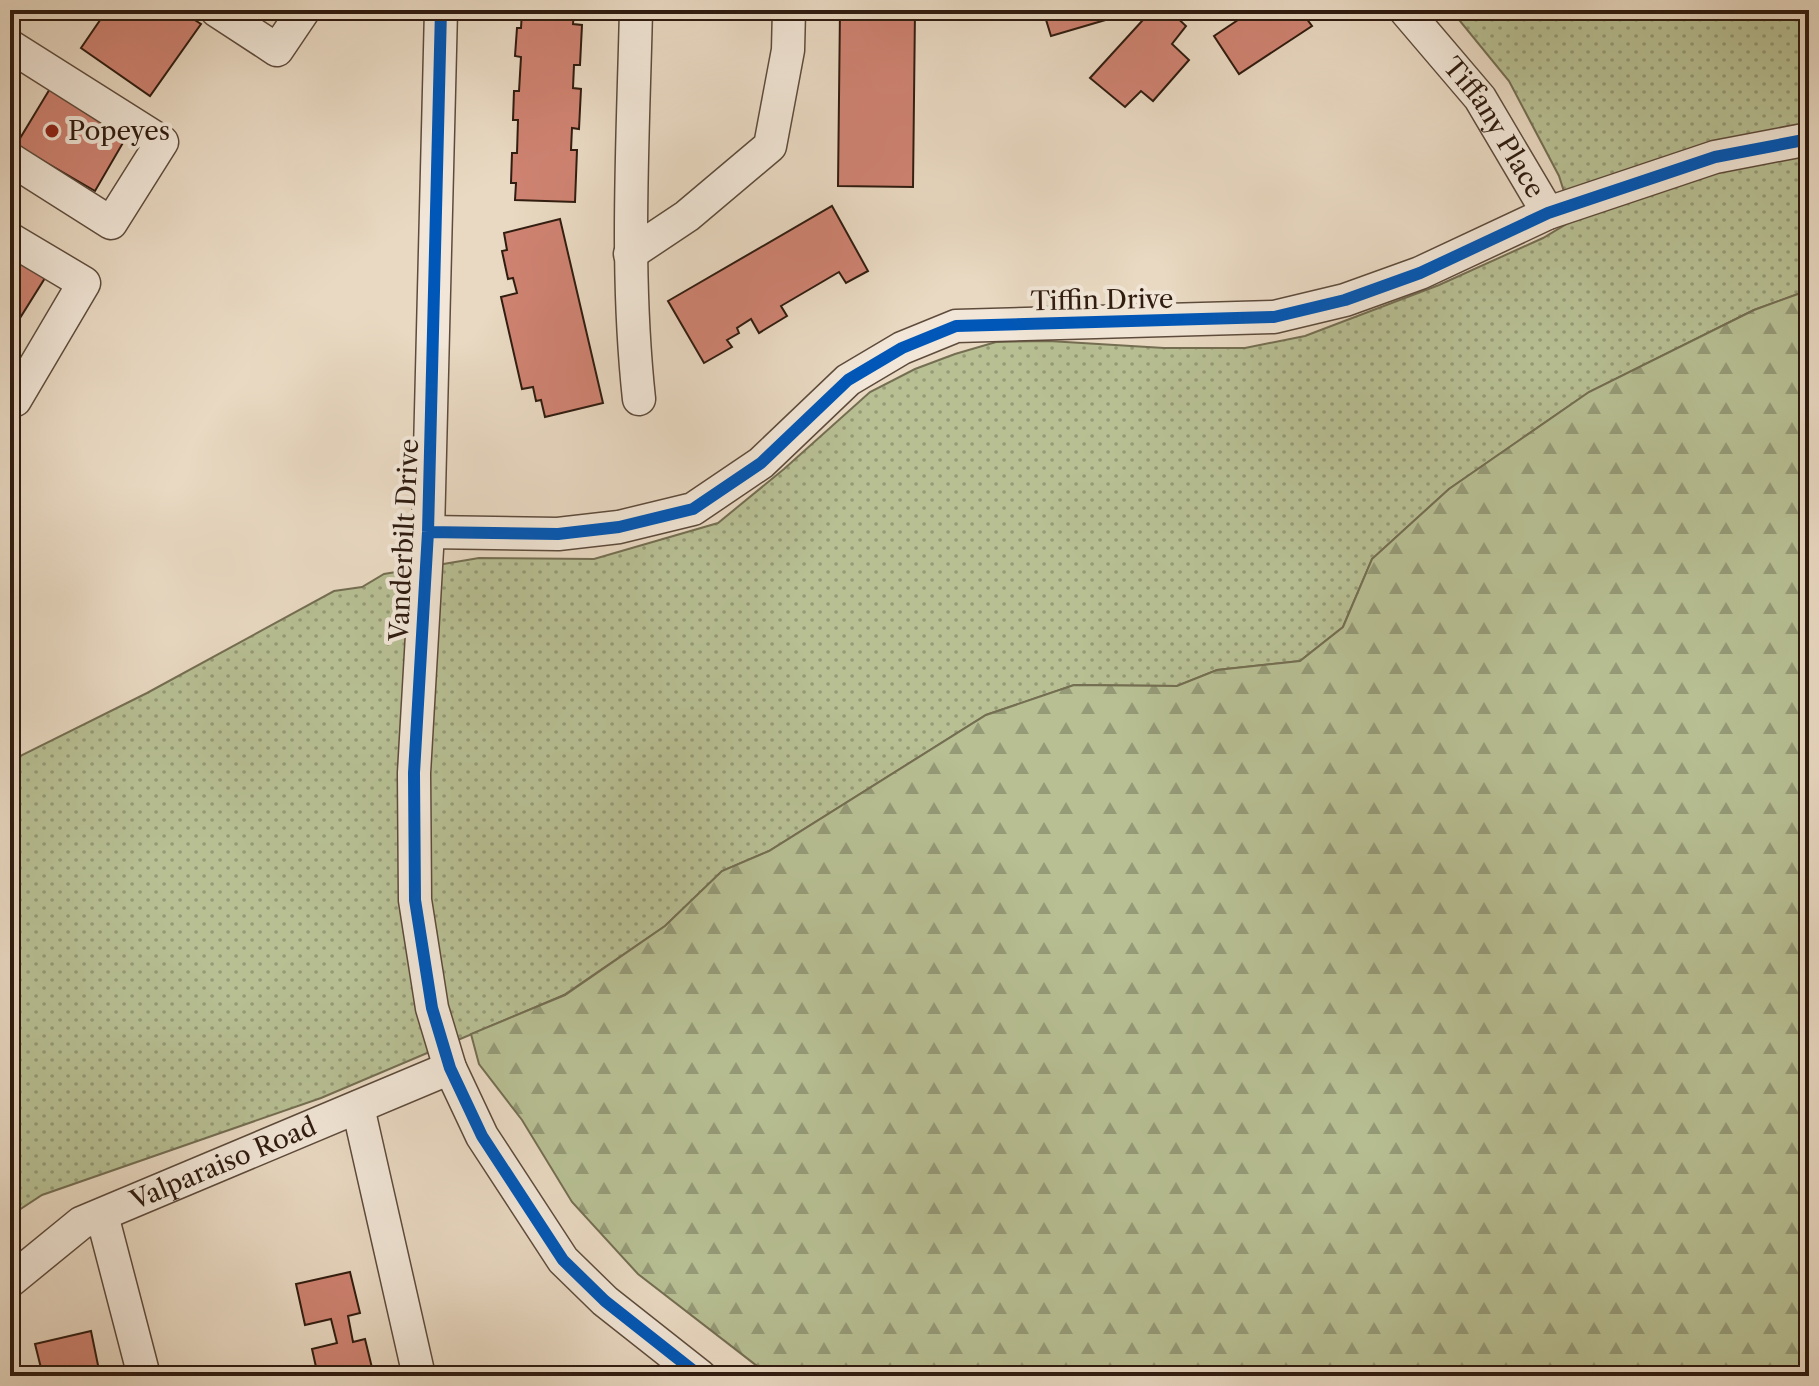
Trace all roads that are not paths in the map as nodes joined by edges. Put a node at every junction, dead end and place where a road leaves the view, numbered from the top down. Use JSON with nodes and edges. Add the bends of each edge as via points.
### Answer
{"nodes":[{"id":1,"x":216,"y":10,"type":"edge"},
{"id":2,"x":304,"y":10,"type":"edge"},
{"id":3,"x":441,"y":10,"type":"edge"},
{"id":4,"x":636,"y":10,"type":"edge"},
{"id":5,"x":789,"y":10,"type":"edge"},
{"id":6,"x":1405,"y":10,"type":"edge"},
{"id":7,"x":10,"y":46,"type":"edge"},
{"id":8,"x":1809,"y":139,"type":"edge"},
{"id":9,"x":10,"y":159,"type":"edge"},
{"id":10,"x":1548,"y":213,"type":"junction"},
{"id":11,"x":10,"y":239,"type":"edge"},
{"id":12,"x":630,"y":254,"type":"junction"},
{"id":13,"x":10,"y":397,"type":"edge"},
{"id":14,"x":639,"y":399,"type":"dead end"},
{"id":15,"x":428,"y":532,"type":"junction"},
{"id":16,"x":450,"y":1068,"type":"junction"},
{"id":17,"x":358,"y":1107,"type":"junction"},
{"id":18,"x":102,"y":1215,"type":"junction"},
{"id":19,"x":10,"y":1281,"type":"edge"},
{"id":20,"x":144,"y":1376,"type":"edge"},
{"id":21,"x":419,"y":1376,"type":"edge"},
{"id":22,"x":700,"y":1376,"type":"edge"}],
"edges":[{"from":1,"to":2,"type":"street","via":[[277,50]]},
{"from":3,"to":15,"type":"street","name":"Vanderbilt Drive"},
{"from":4,"to":12,"type":"street"},
{"from":5,"to":12,"type":"street","via":[[788,50],[770,146],[687,216]]},
{"from":6,"to":10,"type":"street","name":"Tiffany Place","via":[[1480,98]]},
{"from":7,"to":9,"type":"street","via":[[162,142],[111,223]]},
{"from":8,"to":10,"type":"street","name":"Tiffin Drive","via":[[1715,157]]},
{"from":10,"to":15,"type":"street","name":"Tiffin Drive","via":[[1420,273],[1345,300],[1274,317],[956,326],[902,348],[848,380],[761,463],[693,509],[619,527],[558,534]]},
{"from":11,"to":13,"type":"street","via":[[84,283],[15,400]]},
{"from":12,"to":14,"type":"street"},
{"from":15,"to":16,"type":"street","name":"Vanderbilt Drive","via":[[414,773],[415,900],[432,1008]]},
{"from":16,"to":17,"type":"street","name":"Valparaiso Road"},
{"from":16,"to":22,"type":"street","name":"Vanderbilt Drive","via":[[482,1136],[563,1260],[605,1301]]},
{"from":17,"to":18,"type":"street","name":"Valparaiso Road"},
{"from":17,"to":21,"type":"street"},
{"from":18,"to":19,"type":"street","name":"Valparaiso Road","via":[[81,1223]]},
{"from":18,"to":20,"type":"street"}]}
